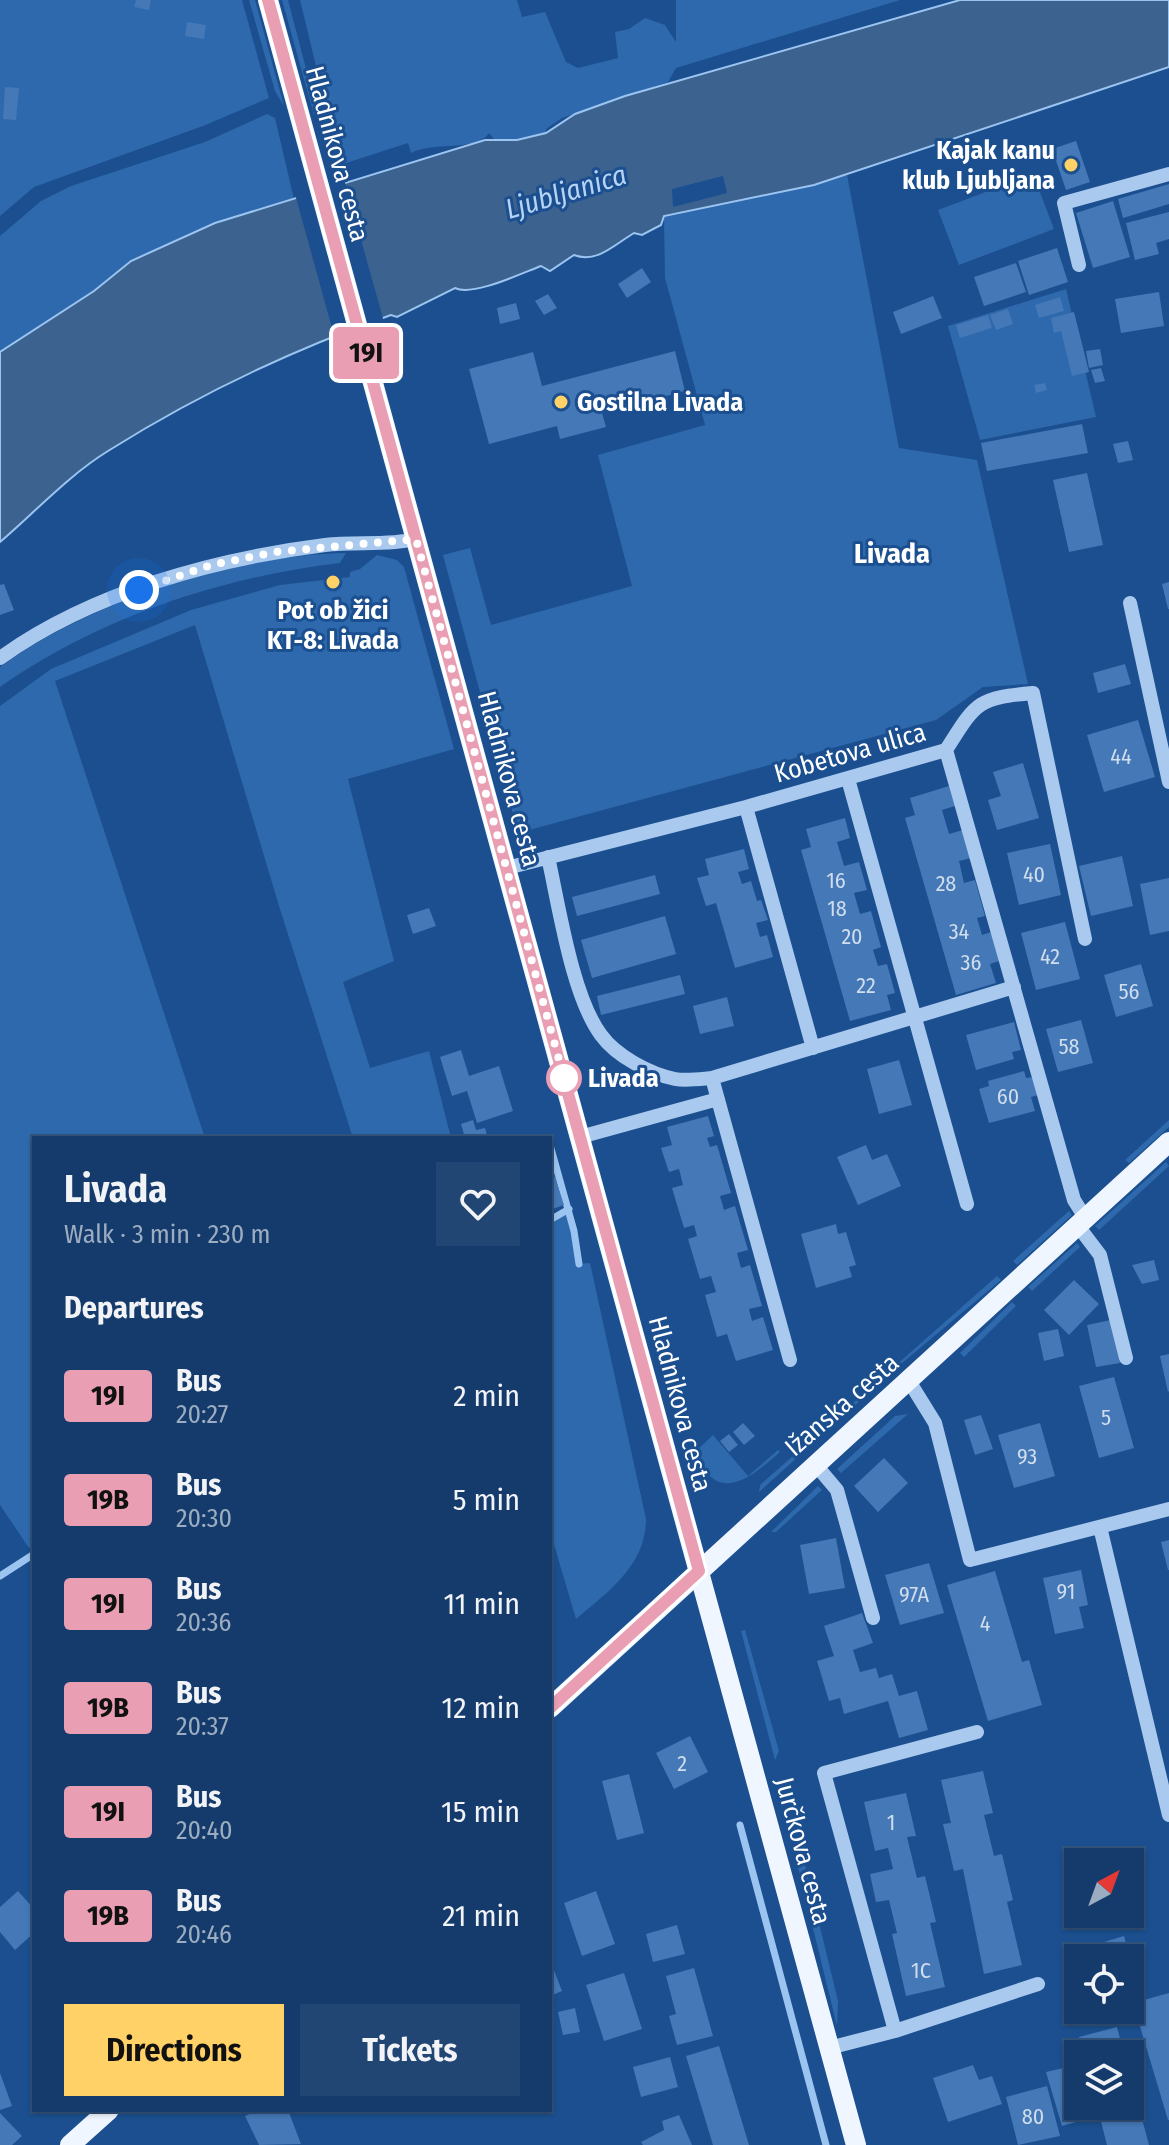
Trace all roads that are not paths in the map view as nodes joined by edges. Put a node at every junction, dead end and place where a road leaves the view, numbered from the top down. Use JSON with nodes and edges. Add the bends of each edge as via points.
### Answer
{"nodes":[{"id":1,"x":268,"y":0,"type":"edge"},
{"id":2,"x":1169,"y":174,"type":"edge"},
{"id":3,"x":1079,"y":265,"type":"dead end"},
{"id":4,"x":416,"y":539,"type":"junction"},
{"id":5,"x":1130,"y":603,"type":"dead end"},
{"id":6,"x":0,"y":658,"type":"edge"},
{"id":7,"x":946,"y":750,"type":"junction"},
{"id":8,"x":848,"y":779,"type":"junction"},
{"id":9,"x":1169,"y":782,"type":"edge"},
{"id":10,"x":746,"y":807,"type":"junction"},
{"id":11,"x":548,"y":857,"type":"junction"},
{"id":12,"x":507,"y":868,"type":"junction"},
{"id":13,"x":1085,"y":939,"type":"dead end"},
{"id":14,"x":1014,"y":987,"type":"junction"},
{"id":15,"x":913,"y":1017,"type":"junction"},
{"id":16,"x":813,"y":1048,"type":"junction"},
{"id":17,"x":712,"y":1078,"type":"junction"},
{"id":18,"x":718,"y":1099,"type":"junction"},
{"id":19,"x":580,"y":1137,"type":"junction"},
{"id":20,"x":1169,"y":1142,"type":"edge"},
{"id":21,"x":967,"y":1204,"type":"dead end"},
{"id":22,"x":1082,"y":1222,"type":"junction"},
{"id":23,"x":1126,"y":1358,"type":"dead end"},
{"id":24,"x":790,"y":1360,"type":"dead end"},
{"id":25,"x":909,"y":1381,"type":"junction"},
{"id":26,"x":815,"y":1464,"type":"junction"},
{"id":27,"x":1169,"y":1509,"type":"edge"},
{"id":28,"x":1100,"y":1527,"type":"junction"},
{"id":29,"x":699,"y":1571,"type":"junction"},
{"id":30,"x":873,"y":1618,"type":"dead end"},
{"id":31,"x":552,"y":1706,"type":"edge"},
{"id":32,"x":977,"y":1732,"type":"dead end"},
{"id":33,"x":1169,"y":1815,"type":"edge"},
{"id":34,"x":1038,"y":1984,"type":"dead end"},
{"id":35,"x":895,"y":2031,"type":"junction"},
{"id":36,"x":829,"y":2048,"type":"junction"},
{"id":37,"x":107,"y":2112,"type":"edge"},
{"id":38,"x":70,"y":2145,"type":"edge"},
{"id":39,"x":856,"y":2145,"type":"edge"}],
"edges":[{"from":1,"to":4,"type":"main road","name":"Hladnikova cesta"},
{"from":2,"to":3,"type":"street","via":[[1064,203]]},
{"from":4,"to":6,"type":"street","via":[[328,544],[211,565],[78,613]]},
{"from":4,"to":12,"type":"main road","name":"Hladnikova cesta"},
{"from":5,"to":9,"type":"street"},
{"from":7,"to":8,"type":"street","name":"Kobetova ulica"},
{"from":7,"to":13,"type":"street","name":"Kobetova ulica","via":[[969,714],[992,697],[1033,693]]},
{"from":7,"to":14,"type":"street"},
{"from":8,"to":10,"type":"street","name":"Kobetova ulica"},
{"from":8,"to":15,"type":"street"},
{"from":10,"to":11,"type":"street","name":"Kobetova ulica"},
{"from":10,"to":16,"type":"street"},
{"from":11,"to":12,"type":"street","name":"Kobetova ulica"},
{"from":11,"to":17,"type":"street","name":"Hladnikova cesta","via":[[567,941],[588,1010],[602,1036],[651,1071],[676,1079]]},
{"from":12,"to":19,"type":"main road","name":"Hladnikova cesta"},
{"from":14,"to":15,"type":"street","name":"Hladnikova cesta"},
{"from":14,"to":22,"type":"street"},
{"from":15,"to":16,"type":"street","name":"Hladnikova cesta"},
{"from":15,"to":21,"type":"street"},
{"from":16,"to":17,"type":"street","name":"Hladnikova cesta"},
{"from":17,"to":18,"type":"street"},
{"from":18,"to":19,"type":"street"},
{"from":18,"to":24,"type":"street"},
{"from":19,"to":29,"type":"main road","name":"Hladnikova cesta"},
{"from":20,"to":22,"type":"main road","name":"Ižanska cesta"},
{"from":22,"to":23,"type":"street","via":[[1100,1255]]},
{"from":22,"to":25,"type":"main road","name":"Ižanska cesta"},
{"from":25,"to":26,"type":"main road","name":"Ižanska cesta"},
{"from":25,"to":28,"type":"street","via":[[935,1423],[970,1560]]},
{"from":26,"to":29,"type":"main road","name":"Ižanska cesta"},
{"from":26,"to":30,"type":"street","via":[[837,1490]]},
{"from":27,"to":28,"type":"street"},
{"from":28,"to":33,"type":"street"},
{"from":29,"to":31,"type":"main road","name":"Ižanska cesta"},
{"from":29,"to":36,"type":"main road","name":"Jurčkova cesta"},
{"from":32,"to":35,"type":"street","via":[[824,1773]]},
{"from":34,"to":35,"type":"street"},
{"from":35,"to":36,"type":"street"},
{"from":36,"to":39,"type":"main road","name":"Jurčkova cesta"},
{"from":37,"to":38,"type":"main road"}]}
